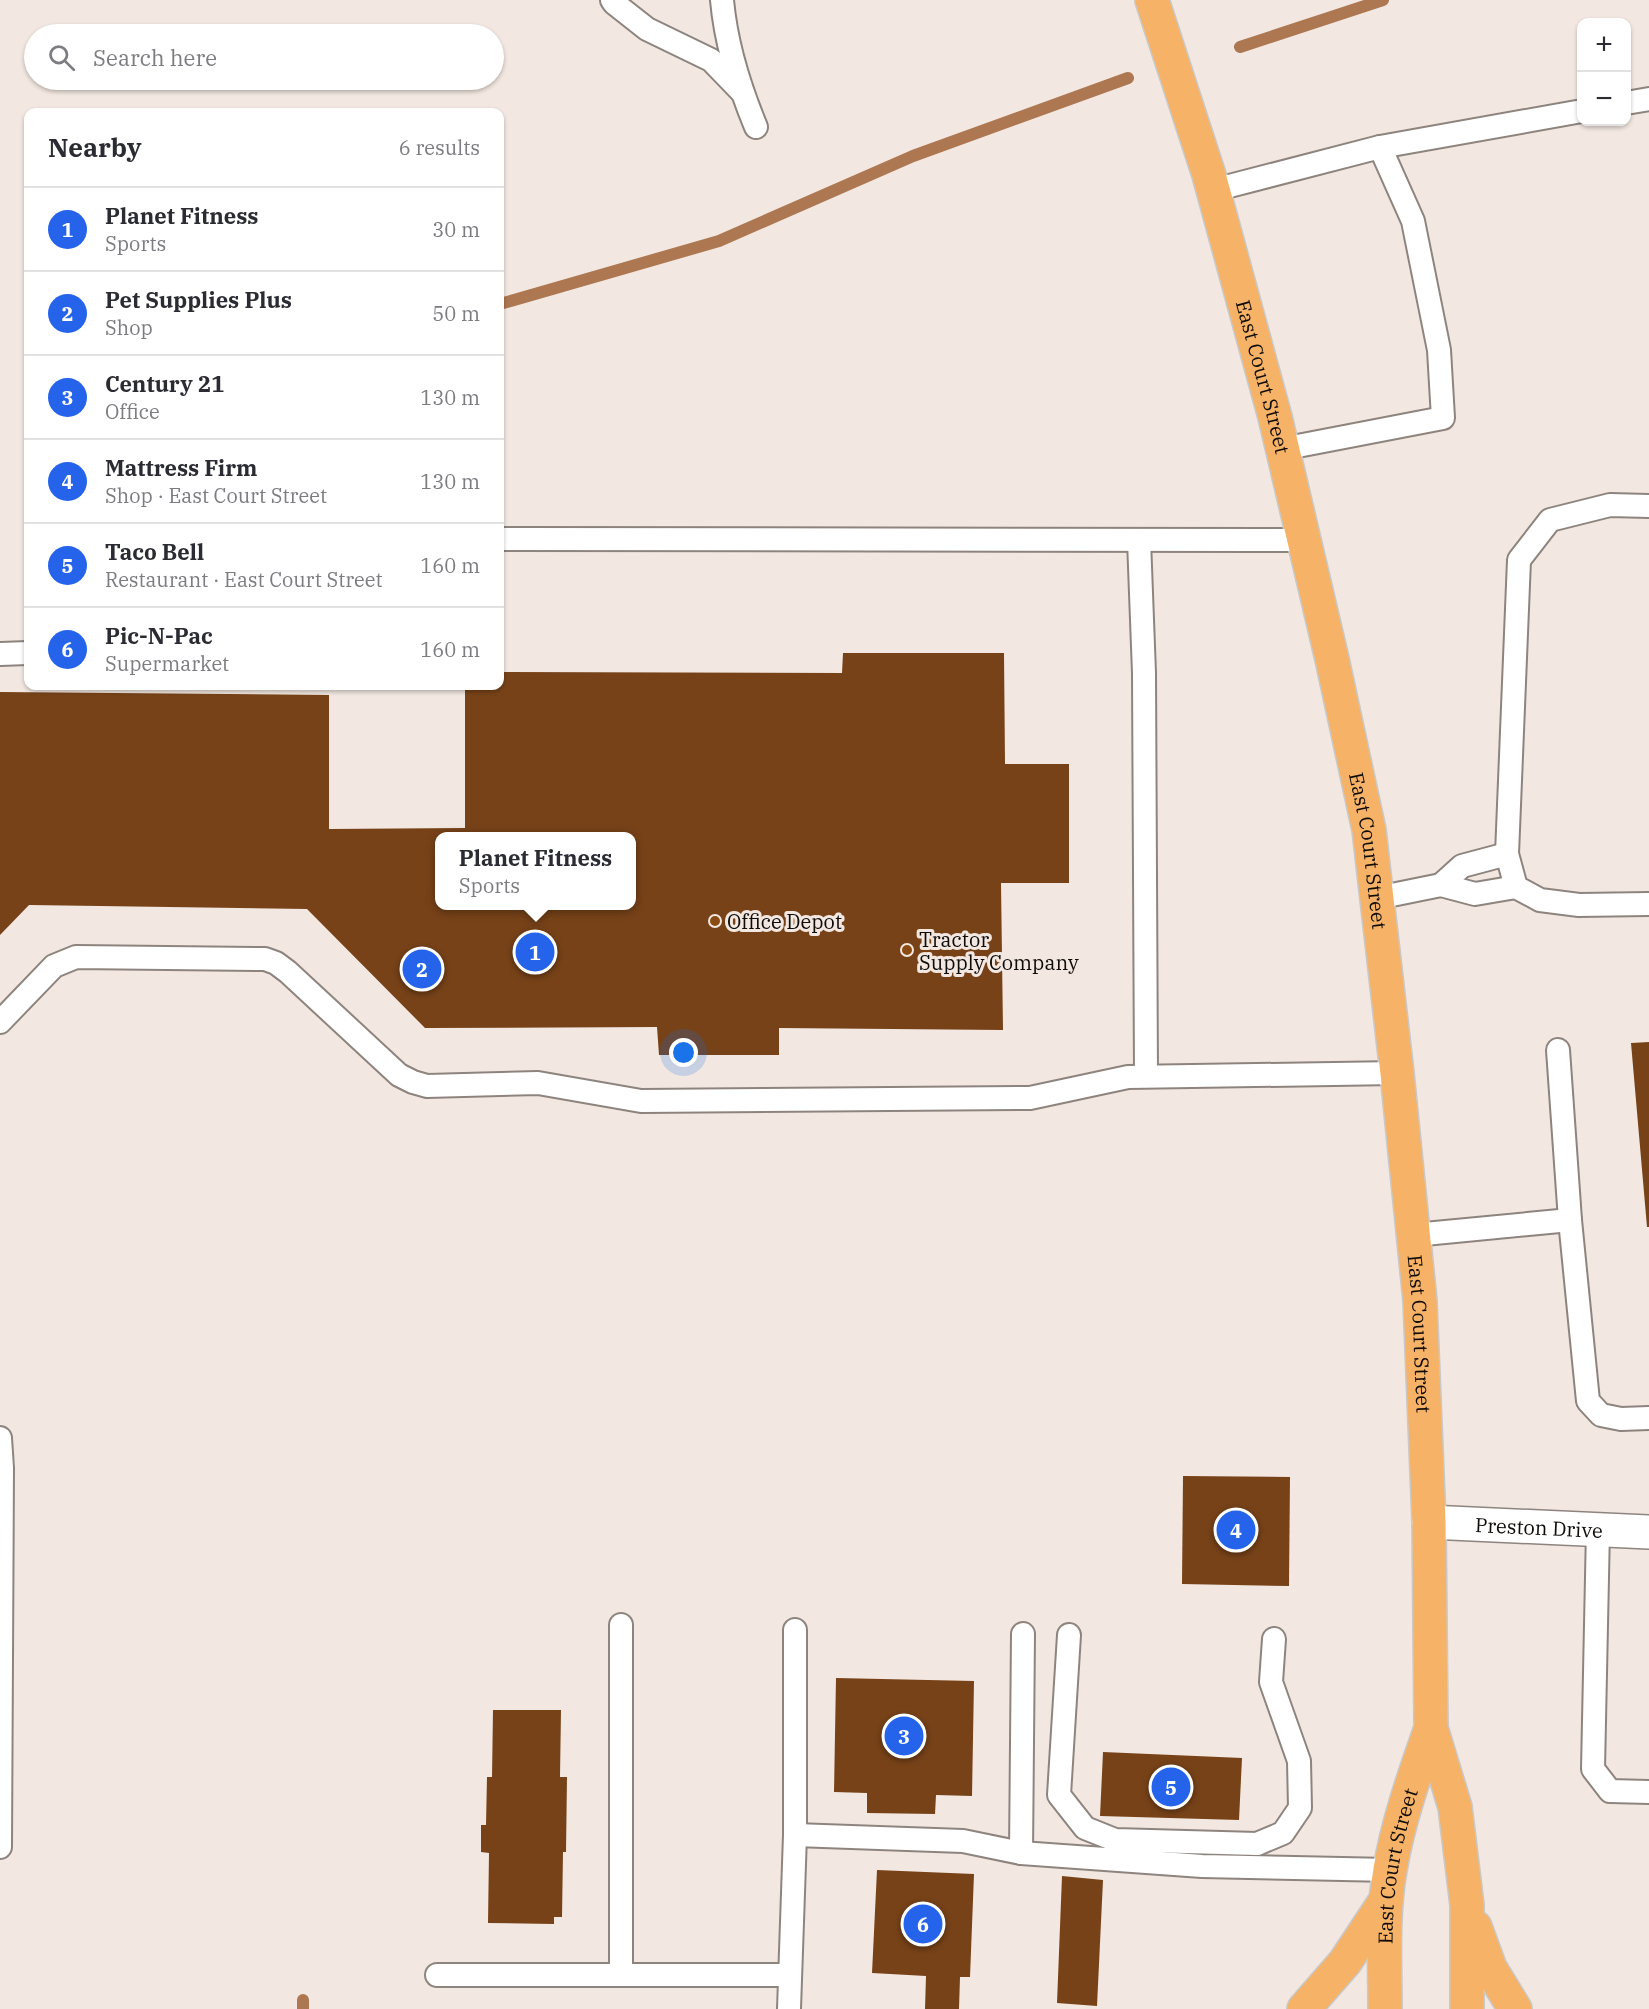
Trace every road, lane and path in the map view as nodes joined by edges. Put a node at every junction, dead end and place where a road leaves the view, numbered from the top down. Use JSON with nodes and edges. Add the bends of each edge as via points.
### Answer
{"nodes":[{"id":1,"x":612,"y":0,"type":"edge"},
{"id":2,"x":722,"y":0,"type":"edge"},
{"id":3,"x":1152,"y":0,"type":"edge"},
{"id":4,"x":741,"y":92,"type":"junction"},
{"id":5,"x":1649,"y":99,"type":"edge"},
{"id":6,"x":1631,"y":103,"type":"edge"},
{"id":7,"x":1577,"y":112,"type":"edge"},
{"id":8,"x":756,"y":127,"type":"dead end"},
{"id":9,"x":1380,"y":147,"type":"junction"},
{"id":10,"x":1214,"y":190,"type":"junction"},
{"id":11,"x":1282,"y":449,"type":"junction"},
{"id":12,"x":1649,"y":506,"type":"edge"},
{"id":13,"x":504,"y":539,"type":"edge"},
{"id":14,"x":1139,"y":540,"type":"junction"},
{"id":15,"x":1304,"y":540,"type":"junction"},
{"id":16,"x":24,"y":653,"type":"edge"},
{"id":17,"x":0,"y":654,"type":"edge"},
{"id":18,"x":1508,"y":854,"type":"junction"},
{"id":19,"x":1441,"y":885,"type":"junction"},
{"id":20,"x":1516,"y":887,"type":"junction"},
{"id":21,"x":1377,"y":898,"type":"junction"},
{"id":22,"x":1649,"y":904,"type":"edge"},
{"id":23,"x":0,"y":1022,"type":"edge"},
{"id":24,"x":1558,"y":1050,"type":"dead end"},
{"id":25,"x":1397,"y":1072,"type":"junction"},
{"id":26,"x":1146,"y":1076,"type":"junction"},
{"id":27,"x":1570,"y":1220,"type":"junction"},
{"id":28,"x":1414,"y":1235,"type":"junction"},
{"id":29,"x":1649,"y":1418,"type":"edge"},
{"id":30,"x":0,"y":1438,"type":"edge"},
{"id":31,"x":1429,"y":1522,"type":"junction"},
{"id":32,"x":1598,"y":1529,"type":"junction"},
{"id":33,"x":1649,"y":1532,"type":"edge"},
{"id":34,"x":621,"y":1625,"type":"dead end"},
{"id":35,"x":795,"y":1630,"type":"dead end"},
{"id":36,"x":1023,"y":1634,"type":"dead end"},
{"id":37,"x":1069,"y":1635,"type":"dead end"},
{"id":38,"x":1274,"y":1639,"type":"dead end"},
{"id":39,"x":1431,"y":1728,"type":"junction"},
{"id":40,"x":1649,"y":1792,"type":"edge"},
{"id":41,"x":795,"y":1835,"type":"junction"},
{"id":42,"x":0,"y":1847,"type":"edge"},
{"id":43,"x":1021,"y":1853,"type":"junction"},
{"id":44,"x":1388,"y":1885,"type":"junction"},
{"id":45,"x":1467,"y":1905,"type":"junction"},
{"id":46,"x":437,"y":1975,"type":"dead end"},
{"id":47,"x":621,"y":1975,"type":"junction"},
{"id":48,"x":790,"y":1975,"type":"junction"},
{"id":49,"x":789,"y":2009,"type":"edge"},
{"id":50,"x":1305,"y":2009,"type":"edge"},
{"id":51,"x":1385,"y":2009,"type":"edge"},
{"id":52,"x":1467,"y":2009,"type":"edge"},
{"id":53,"x":1515,"y":2009,"type":"edge"}],
"edges":[{"from":1,"to":4,"type":"lane","via":[[647,29],[711,60]]},
{"from":2,"to":4,"type":"lane","via":[[730,56]]},
{"from":3,"to":10,"type":"main road","name":"East Court Street"},
{"from":4,"to":8,"type":"lane"},
{"from":5,"to":6,"type":"lane"},
{"from":7,"to":9,"type":"lane"},
{"from":9,"to":10,"type":"lane"},
{"from":9,"to":11,"type":"lane","via":[[1413,221],[1439,350],[1443,418]]},
{"from":10,"to":11,"type":"main road","name":"East Court Street"},
{"from":11,"to":15,"type":"main road","name":"East Court Street"},
{"from":12,"to":18,"type":"lane","via":[[1610,506],[1550,520],[1519,560]]},
{"from":13,"to":14,"type":"lane"},
{"from":14,"to":15,"type":"lane"},
{"from":14,"to":26,"type":"lane","via":[[1144,673]]},
{"from":15,"to":21,"type":"main road","name":"East Court Street","via":[[1369,830]]},
{"from":16,"to":17,"type":"lane"},
{"from":18,"to":19,"type":"lane","via":[[1462,866]]},
{"from":18,"to":20,"type":"lane"},
{"from":19,"to":20,"type":"lane","via":[[1475,894]]},
{"from":19,"to":21,"type":"lane"},
{"from":20,"to":22,"type":"lane","via":[[1540,900],[1579,905]]},
{"from":21,"to":25,"type":"main road","name":"East Court Street"},
{"from":23,"to":26,"type":"lane","via":[[54,966],[76,957],[265,959],[288,972],[399,1075],[427,1086],[538,1083],[642,1101],[1030,1098]]},
{"from":24,"to":27,"type":"lane"},
{"from":25,"to":26,"type":"lane"},
{"from":25,"to":28,"type":"main road","name":"East Court Street"},
{"from":27,"to":28,"type":"lane"},
{"from":27,"to":29,"type":"lane","via":[[1588,1401],[1601,1415]]},
{"from":28,"to":31,"type":"main road","name":"East Court Street"},
{"from":30,"to":42,"type":"lane"},
{"from":31,"to":32,"type":"street","name":"Preston Drive"},
{"from":31,"to":39,"type":"main road","name":"East Court Street"},
{"from":32,"to":33,"type":"street","name":"Preston Drive"},
{"from":32,"to":40,"type":"lane","via":[[1593,1769],[1611,1791]]},
{"from":34,"to":47,"type":"lane"},
{"from":35,"to":41,"type":"lane"},
{"from":36,"to":43,"type":"lane"},
{"from":37,"to":38,"type":"lane","via":[[1059,1795],[1085,1828],[1115,1840],[1257,1844],[1283,1833],[1300,1808],[1299,1761],[1271,1682]]},
{"from":39,"to":44,"type":"main road","name":"East Court Street","via":[[1404,1807]]},
{"from":39,"to":45,"type":"main road","name":"East Court Street","via":[[1455,1807]]},
{"from":41,"to":43,"type":"lane","via":[[963,1841]]},
{"from":41,"to":48,"type":"lane"},
{"from":43,"to":44,"type":"lane"},
{"from":44,"to":50,"type":"main road","via":[[1345,1962]]},
{"from":44,"to":51,"type":"main road","name":"East Court Street"},
{"from":45,"to":52,"type":"main road","name":"East Court Street"},
{"from":45,"to":53,"type":"main road","via":[[1490,1968]]},
{"from":46,"to":47,"type":"lane"},
{"from":47,"to":48,"type":"lane"},
{"from":48,"to":49,"type":"lane"}]}
